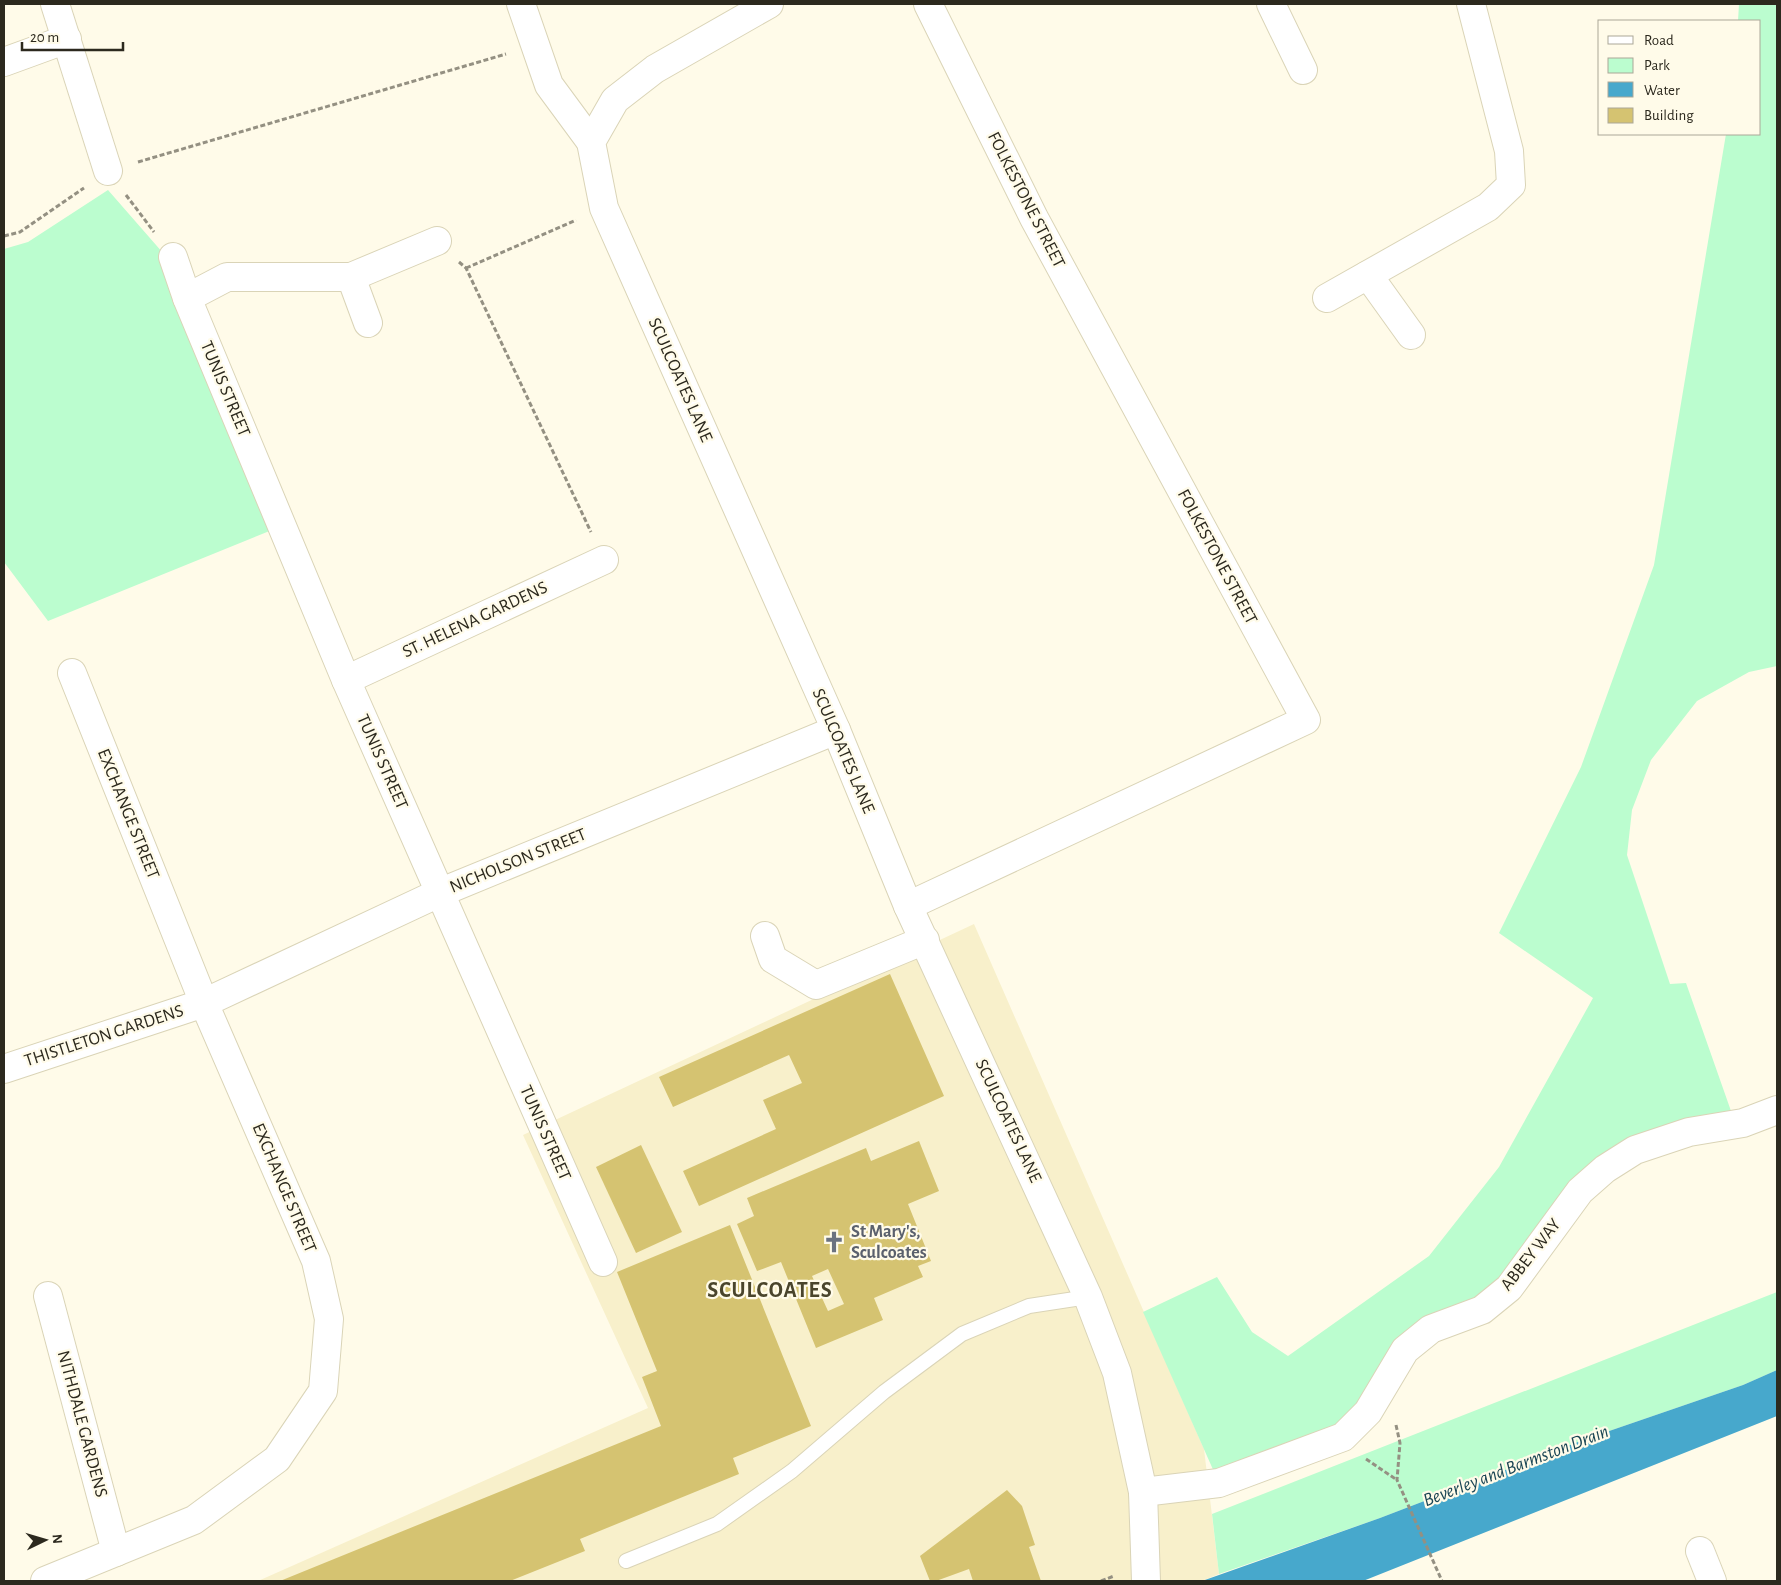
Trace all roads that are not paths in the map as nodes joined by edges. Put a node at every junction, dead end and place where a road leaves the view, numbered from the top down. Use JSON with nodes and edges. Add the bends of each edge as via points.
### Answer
{"nodes":[{"id":1,"x":55,"y":4,"type":"edge"},
{"id":2,"x":521,"y":4,"type":"edge"},
{"id":3,"x":769,"y":4,"type":"edge"},
{"id":4,"x":928,"y":4,"type":"edge"},
{"id":5,"x":1271,"y":4,"type":"edge"},
{"id":6,"x":1471,"y":4,"type":"edge"},
{"id":7,"x":67,"y":39,"type":"junction"},
{"id":8,"x":4,"y":62,"type":"edge"},
{"id":9,"x":1303,"y":70,"type":"dead end"},
{"id":10,"x":591,"y":142,"type":"junction"},
{"id":11,"x":108,"y":171,"type":"road end"},
{"id":12,"x":437,"y":241,"type":"dead end"},
{"id":13,"x":173,"y":257,"type":"road end"},
{"id":14,"x":1368,"y":275,"type":"junction"},
{"id":15,"x":350,"y":277,"type":"junction"},
{"id":16,"x":187,"y":298,"type":"junction"},
{"id":17,"x":1328,"y":298,"type":"dead end"},
{"id":18,"x":368,"y":323,"type":"dead end"},
{"id":19,"x":1411,"y":335,"type":"dead end"},
{"id":20,"x":604,"y":560,"type":"road end"},
{"id":21,"x":72,"y":673,"type":"dead end"},
{"id":22,"x":346,"y":680,"type":"junction"},
{"id":23,"x":836,"y":730,"type":"junction"},
{"id":24,"x":439,"y":893,"type":"junction"},
{"id":25,"x":908,"y":906,"type":"junction"},
{"id":26,"x":765,"y":936,"type":"dead end"},
{"id":27,"x":925,"y":940,"type":"junction"},
{"id":28,"x":204,"y":1003,"type":"junction"},
{"id":29,"x":4,"y":1069,"type":"edge"},
{"id":30,"x":1777,"y":1110,"type":"edge"},
{"id":31,"x":603,"y":1262,"type":"dead end"},
{"id":32,"x":48,"y":1296,"type":"dead end"},
{"id":33,"x":1088,"y":1297,"type":"junction"},
{"id":34,"x":1143,"y":1492,"type":"junction"},
{"id":35,"x":1700,"y":1551,"type":"dead end"},
{"id":36,"x":116,"y":1552,"type":"junction"},
{"id":37,"x":626,"y":1561,"type":"dead end"},
{"id":38,"x":53,"y":1580,"type":"edge"},
{"id":39,"x":1146,"y":1581,"type":"edge"},
{"id":40,"x":1712,"y":1581,"type":"edge"}],
"edges":[{"from":1,"to":7,"type":"street"},
{"from":2,"to":10,"type":"street","via":[[549,85]]},
{"from":3,"to":10,"type":"street","via":[[655,69],[616,100]]},
{"from":4,"to":25,"type":"street","name":"FOLKESTONE STREET","via":[[1034,218],[1306,720]]},
{"from":5,"to":9,"type":"street"},
{"from":6,"to":14,"type":"street","via":[[1509,150],[1511,185],[1488,207]]},
{"from":7,"to":8,"type":"street"},
{"from":7,"to":11,"type":"street"},
{"from":10,"to":23,"type":"street","name":"SCULCOATES LANE","via":[[604,208]]},
{"from":12,"to":15,"type":"street"},
{"from":13,"to":16,"type":"street","name":"TUNIS STREET"},
{"from":14,"to":17,"type":"street"},
{"from":14,"to":19,"type":"street"},
{"from":15,"to":16,"type":"street","via":[[227,277]]},
{"from":15,"to":18,"type":"street"},
{"from":16,"to":22,"type":"street","name":"TUNIS STREET"},
{"from":20,"to":22,"type":"street","name":"ST. HELENA GARDENS"},
{"from":21,"to":28,"type":"street","name":"EXCHANGE STREET"},
{"from":22,"to":24,"type":"street","name":"TUNIS STREET"},
{"from":23,"to":24,"type":"street","name":"NICHOLSON STREET"},
{"from":23,"to":25,"type":"street","name":"SCULCOATES LANE"},
{"from":24,"to":28,"type":"street","name":"NICHOLSON STREET"},
{"from":24,"to":31,"type":"street","name":"TUNIS STREET"},
{"from":25,"to":27,"type":"street","name":"SCULCOATES LANE"},
{"from":26,"to":27,"type":"street","via":[[773,959],[816,986]]},
{"from":27,"to":33,"type":"street","name":"SCULCOATES LANE"},
{"from":28,"to":29,"type":"street","name":"THISTLETON GARDENS"},
{"from":28,"to":36,"type":"street","name":"EXCHANGE STREET","via":[[316,1261],[328,1319],[323,1391],[277,1459],[194,1520]]},
{"from":30,"to":34,"type":"street","name":"ABBEY WAY","via":[[1742,1123],[1689,1132],[1635,1150],[1605,1169],[1580,1191],[1509,1288],[1482,1310],[1431,1329],[1405,1350],[1368,1412],[1343,1437],[1219,1483]]},
{"from":32,"to":36,"type":"street","name":"NITHDALE GARDENS"},
{"from":33,"to":34,"type":"street","name":"SCULCOATES LANE","via":[[1117,1374]]},
{"from":33,"to":37,"type":"lane","via":[[1030,1306],[962,1334],[884,1392],[792,1471],[718,1524]]},
{"from":34,"to":39,"type":"street","name":"SCULCOATES LANE"},
{"from":35,"to":40,"type":"street"},
{"from":36,"to":38,"type":"street","name":"EXCHANGE STREET"}]}
